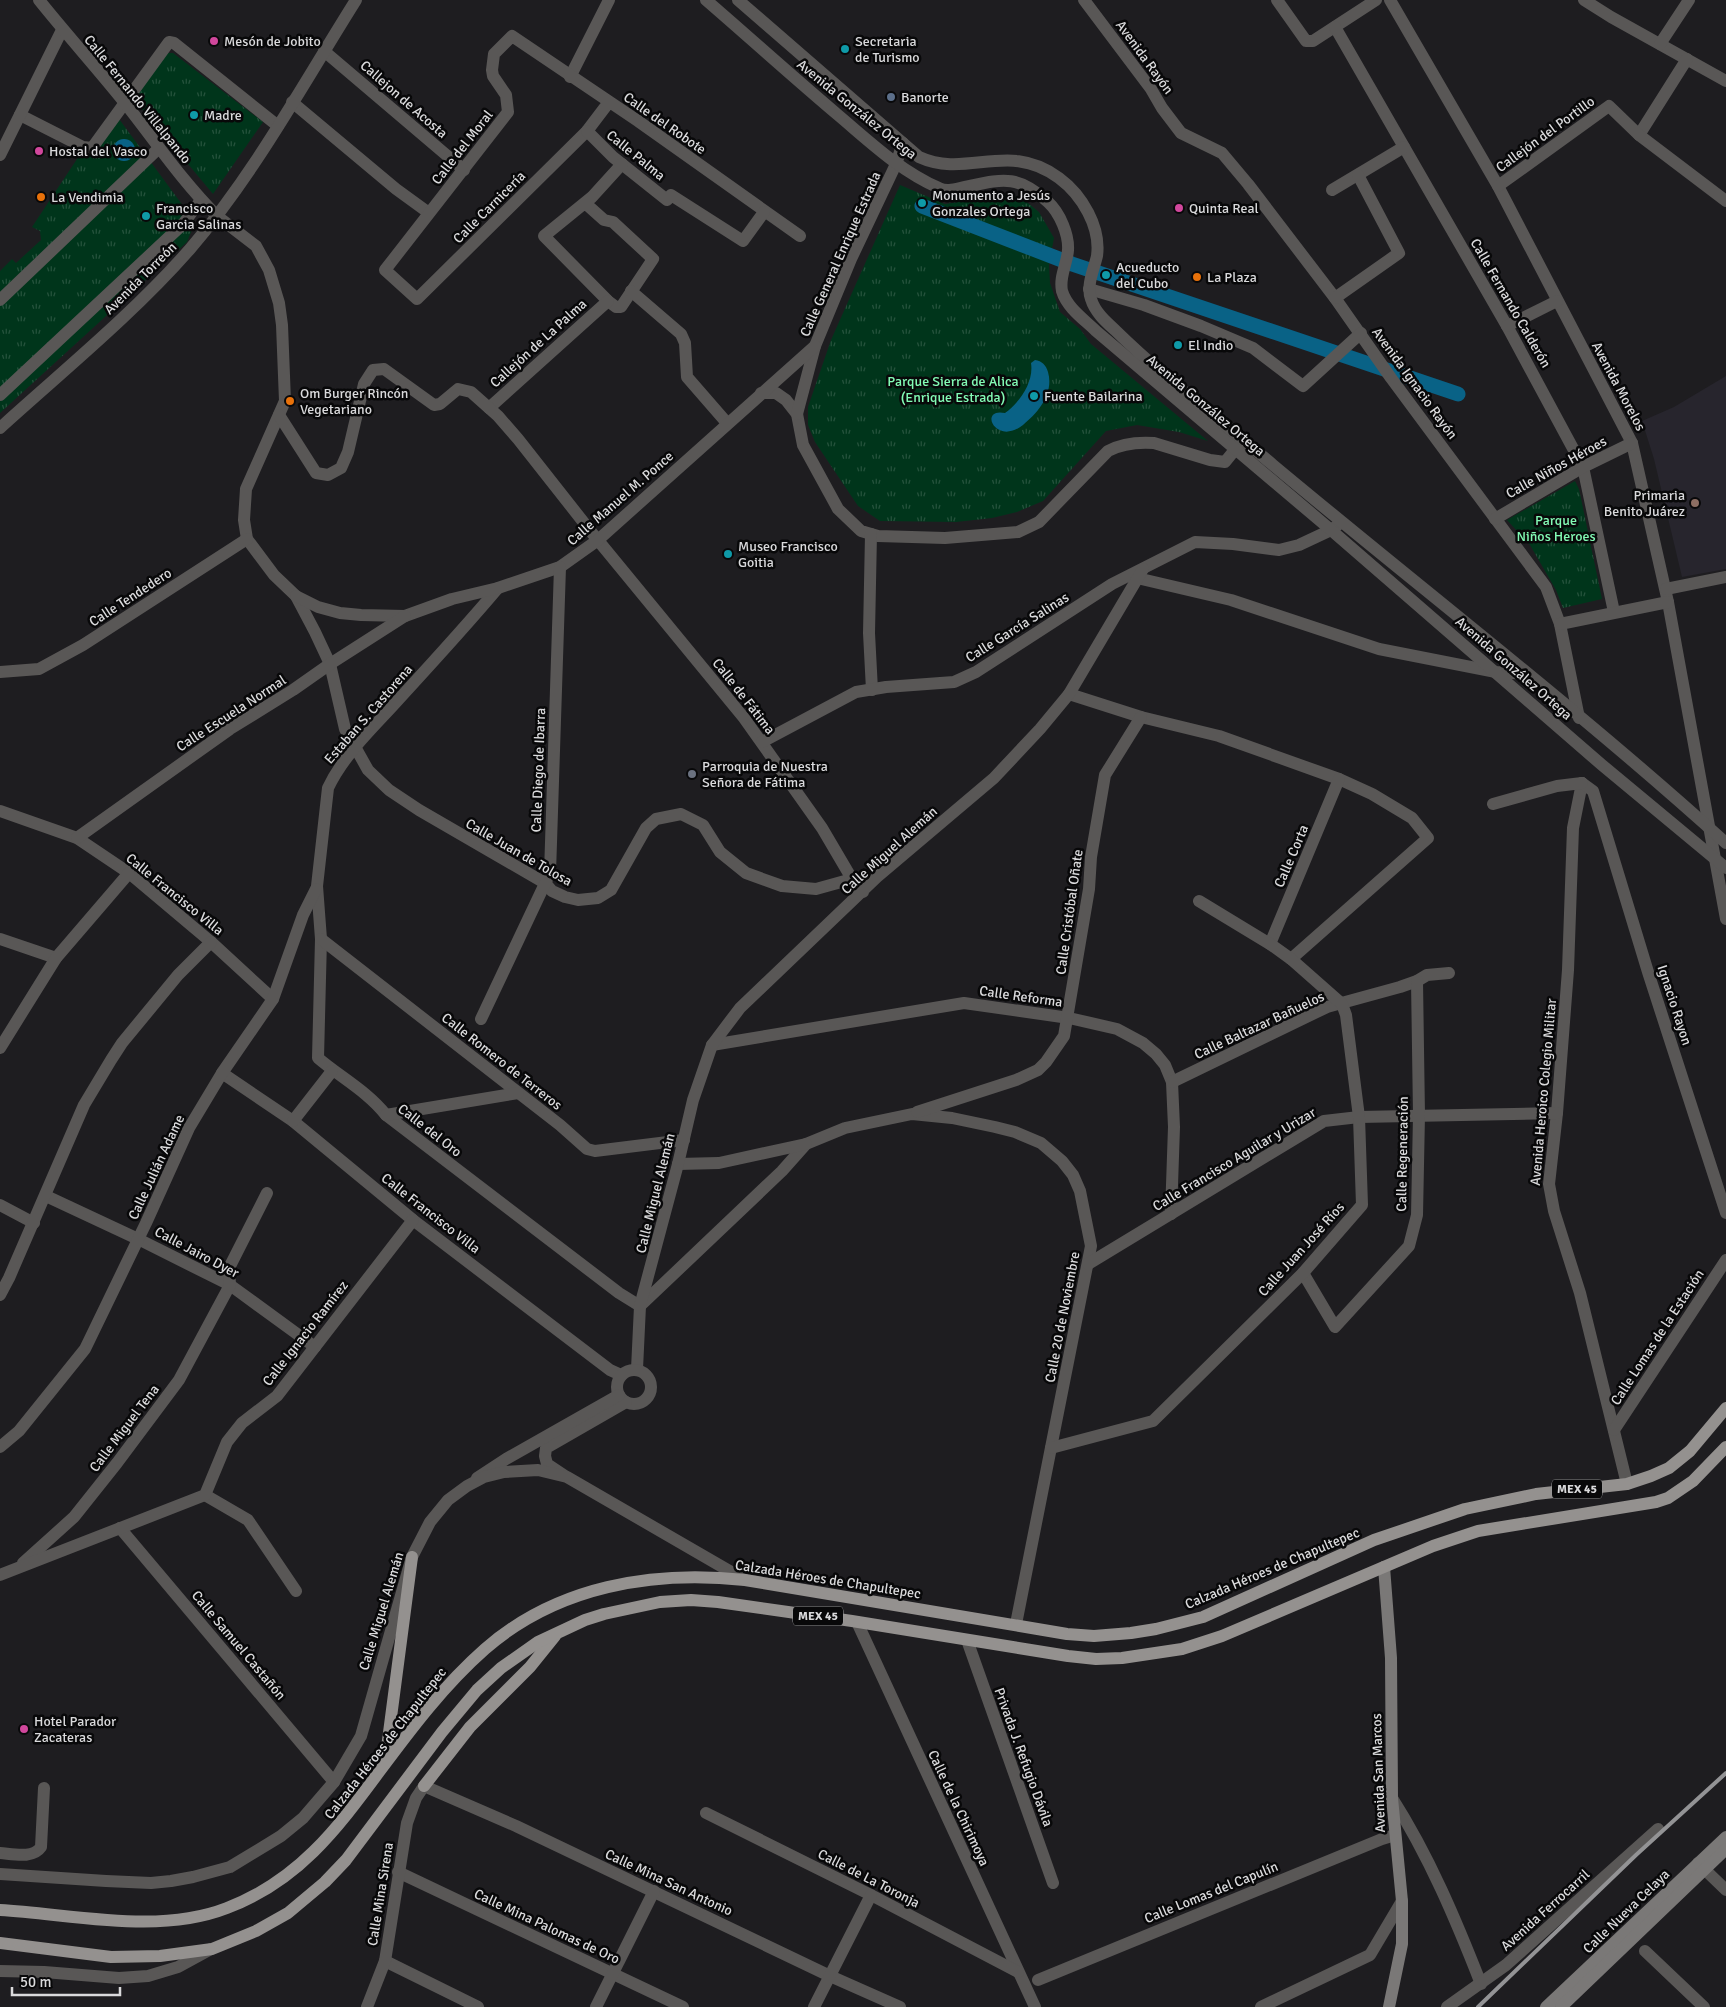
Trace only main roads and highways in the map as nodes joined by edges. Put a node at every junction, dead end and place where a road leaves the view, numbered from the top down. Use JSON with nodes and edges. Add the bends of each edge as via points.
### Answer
{"nodes":[{"id":1,"x":1726,"y":1408,"type":"edge"},
{"id":2,"x":1726,"y":1447,"type":"edge"},
{"id":3,"x":412,"y":1557,"type":"road end"},
{"id":4,"x":1384,"y":1567,"type":"junction"},
{"id":5,"x":558,"y":1632,"type":"junction"},
{"id":6,"x":385,"y":1764,"type":"junction"},
{"id":7,"x":424,"y":1786,"type":"road end"},
{"id":8,"x":1726,"y":1837,"type":"edge"},
{"id":9,"x":1726,"y":1849,"type":"edge"},
{"id":10,"x":1701,"y":1866,"type":"junction"},
{"id":11,"x":0,"y":1910,"type":"edge"},
{"id":12,"x":0,"y":1943,"type":"edge"},
{"id":13,"x":1389,"y":2007,"type":"edge"},
{"id":14,"x":1546,"y":2007,"type":"edge"},
{"id":15,"x":1561,"y":2007,"type":"edge"}],
"edges":[{"from":1,"to":6,"type":"main road","name":"Calzada Héroes de Chapultepec","number":"MEX 45","via":[[1690,1451],[1669,1468],[1651,1476],[1627,1484],[1536,1494],[1465,1509],[1374,1540],[1203,1617],[1156,1629],[1115,1635],[1067,1634],[745,1580],[690,1576],[625,1582],[572,1597],[544,1610],[487,1647],[439,1694]]},
{"from":2,"to":4,"type":"main road","number":"MEX 45","via":[[1693,1481],[1668,1498],[1478,1531]]},
{"from":3,"to":6,"type":"main road"},
{"from":4,"to":5,"type":"main road","number":"MEX 45","via":[[1222,1636],[1182,1649],[1122,1658],[1096,1659],[691,1600],[627,1608]]},
{"from":4,"to":13,"type":"main road","name":"Avenida San Marcos","via":[[1391,1658],[1392,1798],[1402,1901],[1402,1944]]},
{"from":5,"to":7,"type":"main road","via":[[530,1667],[470,1727]]},
{"from":5,"to":12,"type":"main road","number":"MEX 45","via":[[519,1654],[477,1690],[346,1860],[288,1913],[256,1931],[212,1949],[160,1956],[111,1957]]},
{"from":6,"to":11,"type":"main road","name":"Calzada Héroes de Chapultepec","number":"MEX 45","via":[[332,1834],[308,1859],[271,1885],[226,1909],[186,1918],[150,1921]]},
{"from":8,"to":10,"type":"main road","name":"Calle Nueva Celaya"},
{"from":9,"to":10,"type":"main road","name":"Calle Nueva Celaya"},
{"from":10,"to":14,"type":"main road","name":"Calle Nueva Celaya"},
{"from":10,"to":15,"type":"main road","name":"Calle Nueva Celaya"}]}
